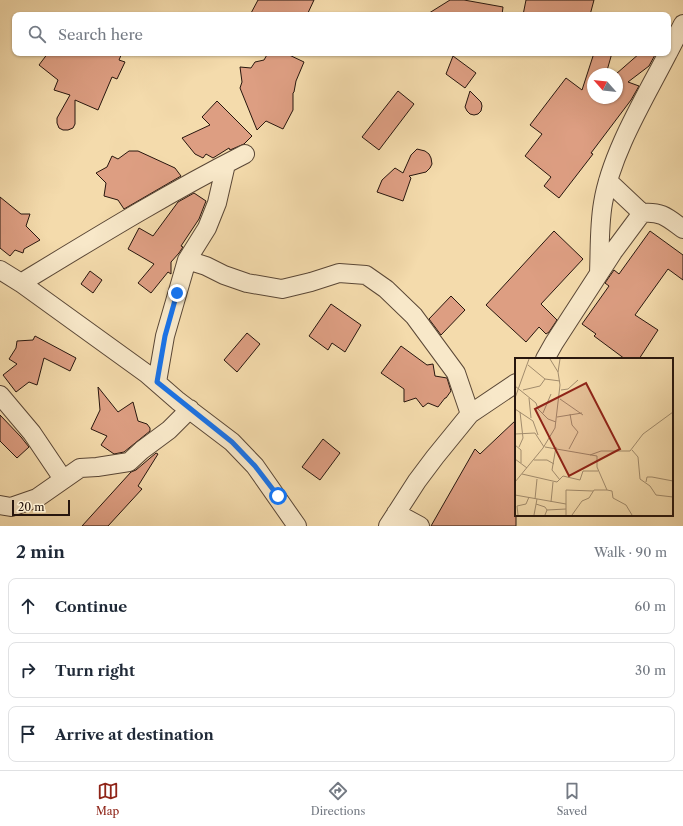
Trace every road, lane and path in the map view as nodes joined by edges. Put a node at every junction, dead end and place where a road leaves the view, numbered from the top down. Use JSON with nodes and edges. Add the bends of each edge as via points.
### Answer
{"nodes":[{"id":1,"x":683,"y":24,"type":"edge"},
{"id":2,"x":671,"y":47,"type":"edge"},
{"id":3,"x":666,"y":56,"type":"edge"},
{"id":4,"x":245,"y":154,"type":"dead end"},
{"id":5,"x":226,"y":164,"type":"junction"},
{"id":6,"x":608,"y":181,"type":"junction"},
{"id":7,"x":642,"y":213,"type":"junction"},
{"id":8,"x":683,"y":229,"type":"edge"},
{"id":9,"x":187,"y":260,"type":"junction"},
{"id":10,"x":0,"y":270,"type":"edge"},
{"id":11,"x":599,"y":273,"type":"junction"},
{"id":12,"x":21,"y":283,"type":"junction"},
{"id":13,"x":546,"y":358,"type":"edge"},
{"id":14,"x":157,"y":382,"type":"junction"},
{"id":15,"x":515,"y":385,"type":"edge"},
{"id":16,"x":0,"y":396,"type":"edge"},
{"id":17,"x":190,"y":409,"type":"junction"},
{"id":18,"x":470,"y":414,"type":"junction"},
{"id":19,"x":63,"y":480,"type":"junction"},
{"id":20,"x":0,"y":505,"type":"edge"},
{"id":21,"x":392,"y":519,"type":"edge"},
{"id":22,"x":297,"y":526,"type":"edge"},
{"id":23,"x":420,"y":526,"type":"edge"}],
"edges":[{"from":1,"to":2,"type":"street"},
{"from":3,"to":6,"type":"street","via":[[618,153]]},
{"from":4,"to":5,"type":"street"},
{"from":5,"to":9,"type":"street","via":[[217,203],[207,228]]},
{"from":5,"to":12,"type":"street","via":[[118,224]]},
{"from":6,"to":7,"type":"street"},
{"from":6,"to":11,"type":"street","via":[[601,219]]},
{"from":7,"to":8,"type":"street","via":[[654,212]]},
{"from":7,"to":11,"type":"street"},
{"from":9,"to":14,"type":"street","via":[[165,336]]},
{"from":9,"to":18,"type":"street","via":[[247,283],[282,289],[339,273],[366,275],[386,289],[414,316],[456,373]]},
{"from":10,"to":12,"type":"street"},
{"from":11,"to":13,"type":"street"},
{"from":12,"to":14,"type":"street"},
{"from":14,"to":17,"type":"street"},
{"from":15,"to":18,"type":"street"},
{"from":16,"to":19,"type":"street","via":[[32,433]]},
{"from":17,"to":19,"type":"street","via":[[169,430],[129,462],[80,468]]},
{"from":17,"to":22,"type":"street","via":[[232,442],[255,466]]},
{"from":18,"to":21,"type":"street","via":[[435,457]]},
{"from":19,"to":20,"type":"street","via":[[37,498],[11,507]]},
{"from":21,"to":23,"type":"street"}]}
